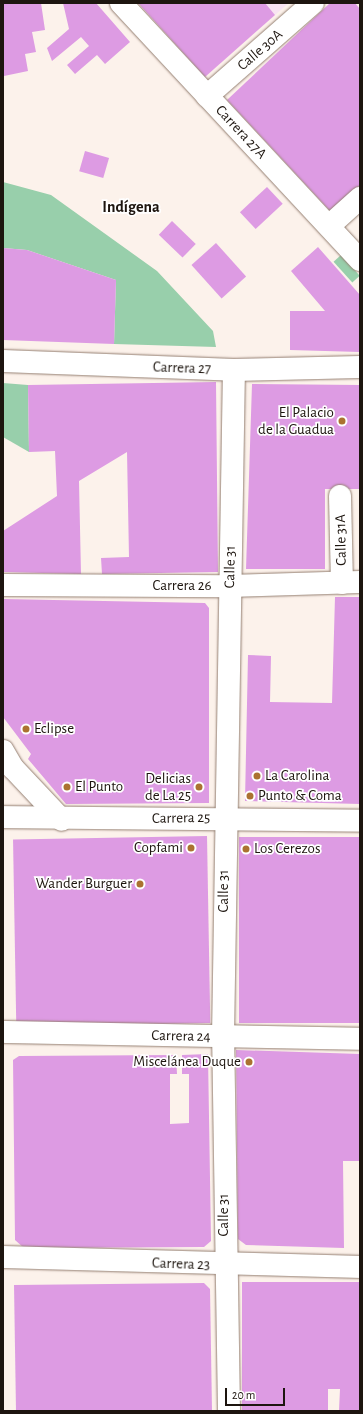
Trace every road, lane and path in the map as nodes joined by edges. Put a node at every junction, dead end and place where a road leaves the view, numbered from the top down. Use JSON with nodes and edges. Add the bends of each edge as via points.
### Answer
{"nodes":[{"id":1,"x":121,"y":3,"type":"edge"},
{"id":2,"x":313,"y":3,"type":"edge"},
{"id":3,"x":207,"y":96,"type":"junction"},
{"id":4,"x":360,"y":198,"type":"edge"},
{"id":5,"x":329,"y":226,"type":"junction"},
{"id":6,"x":360,"y":260,"type":"edge"},
{"id":7,"x":3,"y":361,"type":"edge"},
{"id":8,"x":360,"y":367,"type":"edge"},
{"id":9,"x":234,"y":370,"type":"junction"},
{"id":10,"x":340,"y":496,"type":"dead end"},
{"id":11,"x":351,"y":583,"type":"edge"},
{"id":12,"x":3,"y":585,"type":"edge"},
{"id":13,"x":229,"y":586,"type":"junction"},
{"id":14,"x":3,"y":751,"type":"edge"},
{"id":15,"x":3,"y":817,"type":"edge"},
{"id":16,"x":225,"y":817,"type":"junction"},
{"id":17,"x":62,"y":820,"type":"junction"},
{"id":18,"x":360,"y":821,"type":"edge"},
{"id":19,"x":3,"y":1032,"type":"edge"},
{"id":20,"x":223,"y":1037,"type":"junction"},
{"id":21,"x":360,"y":1039,"type":"edge"},
{"id":22,"x":3,"y":1257,"type":"edge"},
{"id":23,"x":225,"y":1266,"type":"junction"},
{"id":24,"x":360,"y":1267,"type":"edge"},
{"id":25,"x":229,"y":1411,"type":"edge"}],
"edges":[{"from":1,"to":3,"type":"street","name":"Carrera 27A"},
{"from":2,"to":3,"type":"street","name":"Calle 30A"},
{"from":3,"to":5,"type":"street","name":"Carrera 27A"},
{"from":4,"to":5,"type":"street"},
{"from":5,"to":6,"type":"street","name":"Carrera 27A"},
{"from":7,"to":9,"type":"street","name":"Carrera 27"},
{"from":8,"to":9,"type":"street","name":"Carrera 27"},
{"from":9,"to":13,"type":"street","name":"Calle 31"},
{"from":10,"to":11,"type":"street","name":"Calle 31A"},
{"from":11,"to":13,"type":"street","name":"Carrera 26"},
{"from":12,"to":13,"type":"street","name":"Carrera 26"},
{"from":13,"to":16,"type":"street","name":"Calle 31"},
{"from":14,"to":17,"type":"street","via":[[13,768]]},
{"from":15,"to":17,"type":"street","name":"Carrera 25"},
{"from":16,"to":17,"type":"street","name":"Carrera 25"},
{"from":16,"to":18,"type":"street","name":"Carrera 25"},
{"from":16,"to":20,"type":"street","name":"Calle 31"},
{"from":19,"to":20,"type":"street","name":"Carrera 24"},
{"from":20,"to":21,"type":"street","name":"Carrera 24"},
{"from":20,"to":23,"type":"street","name":"Calle 31"},
{"from":22,"to":23,"type":"street","name":"Carrera 23"},
{"from":23,"to":24,"type":"street","name":"Carrera 23"},
{"from":23,"to":25,"type":"street","name":"Calle 31"}]}
